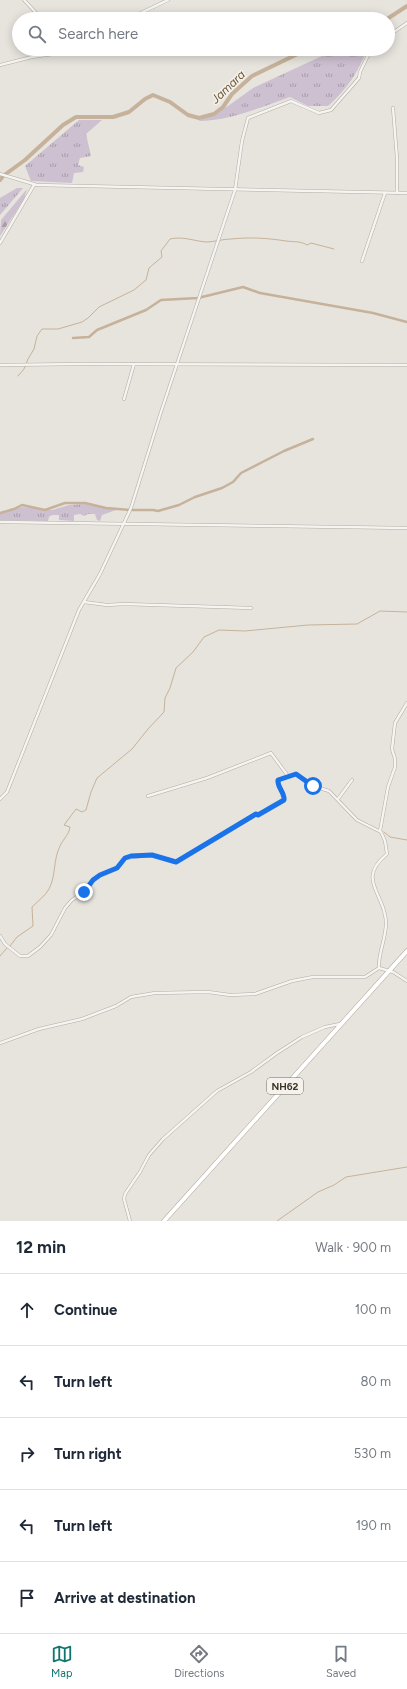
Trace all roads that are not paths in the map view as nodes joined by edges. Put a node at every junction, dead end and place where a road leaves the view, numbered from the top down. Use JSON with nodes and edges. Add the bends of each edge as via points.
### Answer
{"nodes":[{"id":1,"x":24,"y":0,"type":"edge"},
{"id":2,"x":168,"y":0,"type":"edge"},
{"id":3,"x":35,"y":12,"type":"edge"},
{"id":4,"x":143,"y":12,"type":"edge"},
{"id":5,"x":407,"y":23,"type":"edge"},
{"id":6,"x":395,"y":31,"type":"edge"},
{"id":7,"x":32,"y":56,"type":"edge"},
{"id":8,"x":368,"y":56,"type":"edge"},
{"id":9,"x":0,"y":65,"type":"edge"},
{"id":10,"x":393,"y":108,"type":"dead end"},
{"id":11,"x":0,"y":174,"type":"edge"},
{"id":12,"x":34,"y":185,"type":"junction"},
{"id":13,"x":235,"y":190,"type":"junction"},
{"id":14,"x":385,"y":193,"type":"junction"},
{"id":15,"x":397,"y":193,"type":"junction"},
{"id":16,"x":407,"y":193,"type":"edge"},
{"id":17,"x":0,"y":243,"type":"edge"},
{"id":18,"x":362,"y":261,"type":"dead end"},
{"id":19,"x":134,"y":364,"type":"junction"},
{"id":20,"x":0,"y":365,"type":"edge"},
{"id":21,"x":177,"y":365,"type":"junction"},
{"id":22,"x":407,"y":365,"type":"edge"},
{"id":23,"x":124,"y":399,"type":"dead end"},
{"id":24,"x":0,"y":522,"type":"edge"},
{"id":25,"x":125,"y":524,"type":"junction"},
{"id":26,"x":407,"y":528,"type":"edge"},
{"id":27,"x":84,"y":602,"type":"junction"},
{"id":28,"x":251,"y":608,"type":"dead end"},
{"id":29,"x":407,"y":703,"type":"edge"},
{"id":30,"x":288,"y":776,"type":"junction"},
{"id":31,"x":352,"y":780,"type":"dead end"},
{"id":32,"x":148,"y":796,"type":"dead end"},
{"id":33,"x":0,"y":799,"type":"edge"},
{"id":34,"x":338,"y":799,"type":"junction"},
{"id":35,"x":380,"y":831,"type":"junction"},
{"id":36,"x":0,"y":936,"type":"edge"},
{"id":37,"x":407,"y":951,"type":"edge"},
{"id":38,"x":379,"y":968,"type":"junction"},
{"id":39,"x":389,"y":972,"type":"junction"},
{"id":40,"x":407,"y":981,"type":"edge"},
{"id":41,"x":340,"y":1024,"type":"junction"},
{"id":42,"x":0,"y":1043,"type":"edge"},
{"id":43,"x":130,"y":1221,"type":"edge"},
{"id":44,"x":164,"y":1221,"type":"edge"}],
"edges":[{"from":1,"to":3,"type":"street"},
{"from":2,"to":4,"type":"street"},
{"from":5,"to":6,"type":"street"},
{"from":7,"to":9,"type":"street"},
{"from":8,"to":13,"type":"street","via":[[359,78],[331,110],[318,113],[291,101],[248,118]]},
{"from":10,"to":15,"type":"street"},
{"from":11,"to":12,"type":"street"},
{"from":12,"to":13,"type":"street"},
{"from":12,"to":17,"type":"street"},
{"from":13,"to":14,"type":"street"},
{"from":13,"to":21,"type":"street"},
{"from":14,"to":15,"type":"street"},
{"from":14,"to":18,"type":"street"},
{"from":15,"to":16,"type":"street"},
{"from":19,"to":20,"type":"street"},
{"from":19,"to":21,"type":"street"},
{"from":19,"to":23,"type":"street"},
{"from":21,"to":22,"type":"street"},
{"from":21,"to":25,"type":"street"},
{"from":24,"to":25,"type":"street"},
{"from":25,"to":26,"type":"street"},
{"from":25,"to":27,"type":"street"},
{"from":27,"to":28,"type":"street","via":[[107,605]]},
{"from":27,"to":33,"type":"street","via":[[7,792]]},
{"from":29,"to":35,"type":"street","via":[[395,723],[392,749],[395,767],[388,787]]},
{"from":30,"to":32,"type":"street","via":[[271,754],[207,778]]},
{"from":30,"to":34,"type":"street","via":[[296,774],[313,786],[329,791]]},
{"from":30,"to":36,"type":"street","via":[[278,780],[284,800],[176,862],[152,855],[131,856],[125,858],[117,868],[100,875],[84,892],[72,900],[51,935],[28,956],[20,956]]},
{"from":31,"to":34,"type":"street"},
{"from":34,"to":35,"type":"street","via":[[357,820]]},
{"from":35,"to":38,"type":"street","via":[[384,836],[387,854],[381,858],[372,876],[372,885],[383,904],[386,921],[385,937],[378,959]]},
{"from":37,"to":39,"type":"main road","number":"NH62"},
{"from":38,"to":39,"type":"street"},
{"from":38,"to":42,"type":"street","via":[[365,977],[313,977],[292,981],[255,994],[170,992],[131,997],[116,1006],[82,1019],[40,1029]]},
{"from":39,"to":40,"type":"street"},
{"from":39,"to":41,"type":"main road","number":"NH62"},
{"from":41,"to":43,"type":"street","via":[[325,1027],[302,1037],[251,1072],[217,1091],[163,1139],[125,1194]]},
{"from":41,"to":44,"type":"main road","number":"NH62"}]}
